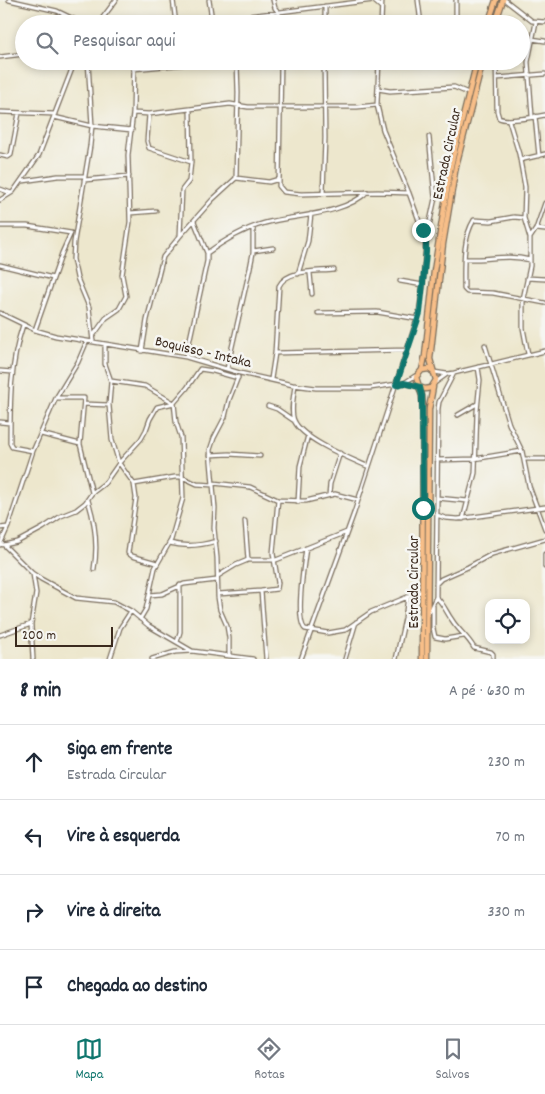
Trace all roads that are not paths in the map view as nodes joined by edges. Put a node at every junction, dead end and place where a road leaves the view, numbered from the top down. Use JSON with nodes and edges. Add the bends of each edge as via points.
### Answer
{"nodes":[{"id":1,"x":9,"y":0,"type":"edge"},
{"id":2,"x":116,"y":0,"type":"edge"},
{"id":3,"x":173,"y":0,"type":"edge"},
{"id":4,"x":209,"y":0,"type":"edge"},
{"id":5,"x":273,"y":0,"type":"edge"},
{"id":6,"x":373,"y":0,"type":"edge"},
{"id":7,"x":382,"y":0,"type":"edge"},
{"id":8,"x":418,"y":0,"type":"edge"},
{"id":9,"x":456,"y":0,"type":"edge"},
{"id":10,"x":496,"y":0,"type":"edge"},
{"id":11,"x":504,"y":0,"type":"edge"},
{"id":12,"x":511,"y":2,"type":"edge"},
{"id":13,"x":325,"y":6,"type":"junction"},
{"id":14,"x":381,"y":7,"type":"junction"},
{"id":15,"x":279,"y":13,"type":"junction"},
{"id":16,"x":65,"y":15,"type":"edge"},
{"id":17,"x":105,"y":15,"type":"edge"},
{"id":18,"x":175,"y":15,"type":"edge"},
{"id":19,"x":211,"y":15,"type":"edge"},
{"id":20,"x":257,"y":15,"type":"edge"},
{"id":21,"x":326,"y":15,"type":"edge"},
{"id":22,"x":381,"y":15,"type":"edge"},
{"id":23,"x":420,"y":15,"type":"edge"},
{"id":24,"x":456,"y":15,"type":"edge"},
{"id":25,"x":491,"y":15,"type":"edge"},
{"id":26,"x":498,"y":15,"type":"edge"},
{"id":27,"x":525,"y":15,"type":"edge"},
{"id":28,"x":530,"y":19,"type":"edge"},
{"id":29,"x":536,"y":22,"type":"junction"},
{"id":30,"x":545,"y":22,"type":"edge"},
{"id":31,"x":532,"y":39,"type":"junction"},
{"id":32,"x":545,"y":41,"type":"edge"},
{"id":33,"x":530,"y":48,"type":"edge"},
{"id":34,"x":15,"y":55,"type":"edge"},
{"id":35,"x":0,"y":57,"type":"edge"},
{"id":36,"x":72,"y":70,"type":"edge"},
{"id":37,"x":89,"y":70,"type":"edge"},
{"id":38,"x":134,"y":70,"type":"edge"},
{"id":39,"x":237,"y":70,"type":"edge"},
{"id":40,"x":281,"y":70,"type":"edge"},
{"id":41,"x":324,"y":70,"type":"edge"},
{"id":42,"x":379,"y":70,"type":"edge"},
{"id":43,"x":474,"y":70,"type":"edge"},
{"id":44,"x":481,"y":70,"type":"edge"},
{"id":45,"x":496,"y":70,"type":"edge"},
{"id":46,"x":529,"y":70,"type":"edge"},
{"id":47,"x":545,"y":74,"type":"edge"},
{"id":48,"x":529,"y":76,"type":"junction"},
{"id":49,"x":496,"y":78,"type":"junction"},
{"id":50,"x":378,"y":89,"type":"junction"},
{"id":51,"x":468,"y":93,"type":"junction"},
{"id":52,"x":377,"y":105,"type":"junction"},
{"id":53,"x":237,"y":106,"type":"junction"},
{"id":54,"x":281,"y":106,"type":"junction"},
{"id":55,"x":325,"y":106,"type":"junction"},
{"id":56,"x":190,"y":110,"type":"junction"},
{"id":57,"x":0,"y":112,"type":"edge"},
{"id":58,"x":19,"y":113,"type":"junction"},
{"id":59,"x":133,"y":113,"type":"junction"},
{"id":60,"x":148,"y":114,"type":"junction"},
{"id":61,"x":54,"y":115,"type":"junction"},
{"id":62,"x":545,"y":115,"type":"edge"},
{"id":63,"x":534,"y":116,"type":"junction"},
{"id":64,"x":509,"y":121,"type":"junction"},
{"id":65,"x":92,"y":126,"type":"junction"},
{"id":66,"x":132,"y":130,"type":"junction"},
{"id":67,"x":429,"y":137,"type":"dead end"},
{"id":68,"x":545,"y":154,"type":"edge"},
{"id":69,"x":0,"y":155,"type":"edge"},
{"id":70,"x":538,"y":156,"type":"junction"},
{"id":71,"x":520,"y":160,"type":"junction"},
{"id":72,"x":192,"y":162,"type":"junction"},
{"id":73,"x":129,"y":176,"type":"junction"},
{"id":74,"x":84,"y":178,"type":"junction"},
{"id":75,"x":236,"y":178,"type":"junction"},
{"id":76,"x":279,"y":179,"type":"junction"},
{"id":77,"x":22,"y":181,"type":"junction"},
{"id":78,"x":0,"y":189,"type":"edge"},
{"id":79,"x":367,"y":192,"type":"junction"},
{"id":80,"x":12,"y":193,"type":"junction"},
{"id":81,"x":409,"y":193,"type":"junction"},
{"id":82,"x":323,"y":194,"type":"junction"},
{"id":83,"x":0,"y":200,"type":"edge"},
{"id":84,"x":545,"y":203,"type":"edge"},
{"id":85,"x":156,"y":211,"type":"dead end"},
{"id":86,"x":130,"y":213,"type":"junction"},
{"id":87,"x":311,"y":214,"type":"junction"},
{"id":88,"x":524,"y":218,"type":"junction"},
{"id":89,"x":194,"y":221,"type":"junction"},
{"id":90,"x":0,"y":226,"type":"edge"},
{"id":91,"x":253,"y":227,"type":"junction"},
{"id":92,"x":536,"y":230,"type":"junction"},
{"id":93,"x":545,"y":230,"type":"edge"},
{"id":94,"x":73,"y":233,"type":"junction"},
{"id":95,"x":180,"y":236,"type":"junction"},
{"id":96,"x":530,"y":238,"type":"junction"},
{"id":97,"x":426,"y":240,"type":"junction"},
{"id":98,"x":273,"y":248,"type":"dead end"},
{"id":99,"x":252,"y":251,"type":"junction"},
{"id":100,"x":207,"y":253,"type":"junction"},
{"id":101,"x":465,"y":260,"type":"junction"},
{"id":102,"x":530,"y":260,"type":"junction"},
{"id":103,"x":0,"y":265,"type":"edge"},
{"id":104,"x":334,"y":270,"type":"dead end"},
{"id":105,"x":310,"y":273,"type":"junction"},
{"id":106,"x":298,"y":274,"type":"junction"},
{"id":107,"x":53,"y":278,"type":"junction"},
{"id":108,"x":527,"y":278,"type":"junction"},
{"id":109,"x":545,"y":279,"type":"edge"},
{"id":110,"x":400,"y":281,"type":"dead end"},
{"id":111,"x":424,"y":285,"type":"junction"},
{"id":112,"x":312,"y":294,"type":"dead end"},
{"id":113,"x":523,"y":299,"type":"junction"},
{"id":114,"x":545,"y":303,"type":"edge"},
{"id":115,"x":0,"y":313,"type":"edge"},
{"id":116,"x":318,"y":313,"type":"dead end"},
{"id":117,"x":418,"y":318,"type":"junction"},
{"id":118,"x":22,"y":324,"type":"junction"},
{"id":119,"x":35,"y":330,"type":"junction"},
{"id":120,"x":93,"y":336,"type":"junction"},
{"id":121,"x":87,"y":341,"type":"junction"},
{"id":122,"x":94,"y":342,"type":"junction"},
{"id":123,"x":106,"y":345,"type":"junction"},
{"id":124,"x":485,"y":345,"type":"dead end"},
{"id":125,"x":408,"y":350,"type":"junction"},
{"id":126,"x":142,"y":351,"type":"junction"},
{"id":127,"x":545,"y":351,"type":"edge"},
{"id":128,"x":275,"y":353,"type":"junction"},
{"id":129,"x":528,"y":354,"type":"junction"},
{"id":130,"x":186,"y":358,"type":"junction"},
{"id":131,"x":491,"y":364,"type":"junction"},
{"id":132,"x":478,"y":367,"type":"junction"},
{"id":133,"x":227,"y":369,"type":"junction"},
{"id":134,"x":0,"y":371,"type":"edge"},
{"id":135,"x":421,"y":371,"type":"junction"},
{"id":136,"x":12,"y":372,"type":"junction"},
{"id":137,"x":433,"y":372,"type":"junction"},
{"id":138,"x":240,"y":373,"type":"junction"},
{"id":139,"x":454,"y":373,"type":"junction"},
{"id":140,"x":448,"y":374,"type":"junction"},
{"id":141,"x":238,"y":378,"type":"junction"},
{"id":142,"x":270,"y":379,"type":"junction"},
{"id":143,"x":111,"y":381,"type":"junction"},
{"id":144,"x":404,"y":383,"type":"junction"},
{"id":145,"x":434,"y":384,"type":"junction"},
{"id":146,"x":295,"y":385,"type":"junction"},
{"id":147,"x":396,"y":385,"type":"junction"},
{"id":148,"x":420,"y":387,"type":"junction"},
{"id":149,"x":56,"y":398,"type":"junction"},
{"id":150,"x":174,"y":403,"type":"junction"},
{"id":151,"x":84,"y":404,"type":"junction"},
{"id":152,"x":109,"y":404,"type":"junction"},
{"id":153,"x":478,"y":404,"type":"junction"},
{"id":154,"x":268,"y":406,"type":"dead end"},
{"id":155,"x":458,"y":415,"type":"dead end"},
{"id":156,"x":294,"y":421,"type":"junction"},
{"id":157,"x":0,"y":422,"type":"edge"},
{"id":158,"x":10,"y":423,"type":"junction"},
{"id":159,"x":41,"y":434,"type":"junction"},
{"id":160,"x":308,"y":435,"type":"junction"},
{"id":161,"x":80,"y":444,"type":"junction"},
{"id":162,"x":522,"y":451,"type":"junction"},
{"id":163,"x":32,"y":452,"type":"junction"},
{"id":164,"x":340,"y":453,"type":"junction"},
{"id":165,"x":210,"y":455,"type":"junction"},
{"id":166,"x":260,"y":456,"type":"dead end"},
{"id":167,"x":474,"y":459,"type":"junction"},
{"id":168,"x":524,"y":459,"type":"junction"},
{"id":169,"x":545,"y":459,"type":"edge"},
{"id":170,"x":437,"y":460,"type":"junction"},
{"id":171,"x":119,"y":463,"type":"junction"},
{"id":172,"x":369,"y":468,"type":"junction"},
{"id":173,"x":182,"y":477,"type":"junction"},
{"id":174,"x":134,"y":484,"type":"junction"},
{"id":175,"x":213,"y":484,"type":"junction"},
{"id":176,"x":92,"y":492,"type":"junction"},
{"id":177,"x":329,"y":495,"type":"junction"},
{"id":178,"x":437,"y":498,"type":"junction"},
{"id":179,"x":88,"y":500,"type":"junction"},
{"id":180,"x":278,"y":500,"type":"junction"},
{"id":181,"x":358,"y":500,"type":"junction"},
{"id":182,"x":468,"y":501,"type":"junction"},
{"id":183,"x":298,"y":502,"type":"junction"},
{"id":184,"x":537,"y":508,"type":"junction"},
{"id":185,"x":545,"y":508,"type":"edge"},
{"id":186,"x":437,"y":515,"type":"junction"},
{"id":187,"x":463,"y":519,"type":"junction"},
{"id":188,"x":245,"y":520,"type":"dead end"},
{"id":189,"x":8,"y":526,"type":"junction"},
{"id":190,"x":0,"y":528,"type":"edge"},
{"id":191,"x":545,"y":529,"type":"edge"},
{"id":192,"x":347,"y":532,"type":"junction"},
{"id":193,"x":545,"y":539,"type":"edge"},
{"id":194,"x":216,"y":541,"type":"junction"},
{"id":195,"x":169,"y":543,"type":"junction"},
{"id":196,"x":1,"y":544,"type":"edge"},
{"id":197,"x":306,"y":548,"type":"junction"},
{"id":198,"x":545,"y":554,"type":"edge"},
{"id":199,"x":248,"y":560,"type":"junction"},
{"id":200,"x":273,"y":560,"type":"junction"},
{"id":201,"x":157,"y":563,"type":"junction"},
{"id":202,"x":545,"y":567,"type":"edge"},
{"id":203,"x":94,"y":569,"type":"dead end"},
{"id":204,"x":32,"y":573,"type":"junction"},
{"id":205,"x":436,"y":576,"type":"junction"},
{"id":206,"x":217,"y":578,"type":"junction"},
{"id":207,"x":441,"y":578,"type":"junction"},
{"id":208,"x":41,"y":579,"type":"junction"},
{"id":209,"x":35,"y":584,"type":"junction"},
{"id":210,"x":180,"y":585,"type":"junction"},
{"id":211,"x":435,"y":585,"type":"junction"},
{"id":212,"x":261,"y":591,"type":"junction"},
{"id":213,"x":422,"y":591,"type":"junction"},
{"id":214,"x":218,"y":594,"type":"junction"},
{"id":215,"x":149,"y":595,"type":"junction"},
{"id":216,"x":408,"y":597,"type":"junction"},
{"id":217,"x":436,"y":597,"type":"junction"},
{"id":218,"x":433,"y":605,"type":"junction"},
{"id":219,"x":444,"y":607,"type":"junction"},
{"id":220,"x":131,"y":611,"type":"junction"},
{"id":221,"x":427,"y":614,"type":"junction"},
{"id":222,"x":140,"y":619,"type":"junction"},
{"id":223,"x":356,"y":622,"type":"junction"},
{"id":224,"x":31,"y":624,"type":"junction"},
{"id":225,"x":311,"y":631,"type":"junction"},
{"id":226,"x":0,"y":635,"type":"edge"},
{"id":227,"x":465,"y":636,"type":"junction"},
{"id":228,"x":177,"y":642,"type":"junction"},
{"id":229,"x":192,"y":651,"type":"junction"},
{"id":230,"x":207,"y":652,"type":"junction"},
{"id":231,"x":229,"y":656,"type":"junction"},
{"id":232,"x":160,"y":658,"type":"edge"},
{"id":233,"x":33,"y":659,"type":"edge"},
{"id":234,"x":110,"y":659,"type":"edge"},
{"id":235,"x":152,"y":659,"type":"edge"},
{"id":236,"x":206,"y":659,"type":"edge"},
{"id":237,"x":253,"y":659,"type":"edge"},
{"id":238,"x":266,"y":659,"type":"edge"},
{"id":239,"x":301,"y":659,"type":"edge"},
{"id":240,"x":345,"y":659,"type":"edge"},
{"id":241,"x":396,"y":659,"type":"edge"},
{"id":242,"x":422,"y":659,"type":"edge"},
{"id":243,"x":427,"y":659,"type":"edge"},
{"id":244,"x":493,"y":659,"type":"edge"}],
"edges":[{"from":1,"to":16,"type":"street"},
{"from":2,"to":17,"type":"street"},
{"from":3,"to":18,"type":"street"},
{"from":4,"to":19,"type":"street"},
{"from":5,"to":15,"type":"street"},
{"from":6,"to":13,"type":"street"},
{"from":6,"to":14,"type":"street"},
{"from":7,"to":14,"type":"street"},
{"from":8,"to":23,"type":"street"},
{"from":9,"to":24,"type":"street"},
{"from":10,"to":25,"type":"main road"},
{"from":11,"to":12,"type":"street"},
{"from":11,"to":26,"type":"main road"},
{"from":12,"to":27,"type":"street"},
{"from":13,"to":15,"type":"street"},
{"from":13,"to":21,"type":"street"},
{"from":14,"to":22,"type":"street"},
{"from":15,"to":20,"type":"street"},
{"from":28,"to":29,"type":"street"},
{"from":29,"to":30,"type":"street"},
{"from":29,"to":31,"type":"street"},
{"from":31,"to":32,"type":"street"},
{"from":31,"to":33,"type":"street"},
{"from":34,"to":35,"type":"street"},
{"from":36,"to":61,"type":"street"},
{"from":37,"to":65,"type":"street"},
{"from":38,"to":59,"type":"street"},
{"from":39,"to":53,"type":"street"},
{"from":40,"to":54,"type":"street"},
{"from":41,"to":55,"type":"street"},
{"from":42,"to":50,"type":"street"},
{"from":43,"to":51,"type":"main road","name":"Estrada Circular"},
{"from":44,"to":137,"type":"main road","name":"Estrada Circular","via":[[456,166],[443,244],[430,359]]},
{"from":45,"to":49,"type":"street"},
{"from":46,"to":48,"type":"street"},
{"from":47,"to":48,"type":"street"},
{"from":48,"to":49,"type":"street"},
{"from":48,"to":63,"type":"street"},
{"from":49,"to":64,"type":"street","via":[[497,116]]},
{"from":50,"to":51,"type":"street","via":[[454,87]]},
{"from":50,"to":52,"type":"street"},
{"from":51,"to":135,"type":"main road","name":"Estrada Circular","via":[[451,165]]},
{"from":52,"to":55,"type":"street"},
{"from":52,"to":81,"type":"street","via":[[382,130]]},
{"from":53,"to":54,"type":"street"},
{"from":53,"to":56,"type":"street"},
{"from":53,"to":75,"type":"street"},
{"from":54,"to":55,"type":"street"},
{"from":54,"to":76,"type":"street"},
{"from":55,"to":82,"type":"street"},
{"from":56,"to":60,"type":"street"},
{"from":56,"to":72,"type":"street"},
{"from":57,"to":58,"type":"street"},
{"from":58,"to":61,"type":"street"},
{"from":58,"to":69,"type":"street","via":[[11,155]]},
{"from":59,"to":60,"type":"street"},
{"from":59,"to":66,"type":"street"},
{"from":60,"to":72,"type":"street","via":[[149,148]]},
{"from":61,"to":65,"type":"street"},
{"from":61,"to":77,"type":"street","via":[[39,155]]},
{"from":62,"to":63,"type":"street"},
{"from":63,"to":64,"type":"street"},
{"from":63,"to":70,"type":"street"},
{"from":64,"to":71,"type":"street"},
{"from":65,"to":66,"type":"street"},
{"from":65,"to":74,"type":"street"},
{"from":66,"to":73,"type":"street"},
{"from":67,"to":97,"type":"street","via":[[435,198]]},
{"from":68,"to":70,"type":"street"},
{"from":70,"to":71,"type":"street"},
{"from":71,"to":88,"type":"street","via":[[525,187]]},
{"from":72,"to":95,"type":"street","via":[[189,181],[182,190]]},
{"from":73,"to":74,"type":"street"},
{"from":73,"to":86,"type":"street"},
{"from":74,"to":77,"type":"street","via":[[58,176]]},
{"from":74,"to":94,"type":"street"},
{"from":75,"to":76,"type":"street","via":[[269,182]]},
{"from":75,"to":89,"type":"street"},
{"from":76,"to":82,"type":"street","via":[[279,186],[284,192]]},
{"from":77,"to":80,"type":"street"},
{"from":78,"to":80,"type":"street"},
{"from":79,"to":81,"type":"street"},
{"from":79,"to":82,"type":"street"},
{"from":79,"to":87,"type":"street","via":[[340,208]]},
{"from":80,"to":83,"type":"street"},
{"from":81,"to":97,"type":"street"},
{"from":84,"to":92,"type":"street"},
{"from":85,"to":86,"type":"street"},
{"from":86,"to":120,"type":"street","via":[[122,275],[126,296],[119,309],[106,318]]},
{"from":87,"to":91,"type":"street"},
{"from":87,"to":106,"type":"street","via":[[308,241]]},
{"from":88,"to":96,"type":"street"},
{"from":88,"to":101,"type":"street","via":[[474,220],[467,236]]},
{"from":89,"to":95,"type":"street"},
{"from":89,"to":100,"type":"street"},
{"from":90,"to":94,"type":"street","via":[[27,226]]},
{"from":91,"to":99,"type":"street"},
{"from":91,"to":100,"type":"street"},
{"from":92,"to":93,"type":"street"},
{"from":92,"to":96,"type":"street"},
{"from":94,"to":107,"type":"street"},
{"from":94,"to":120,"type":"street","via":[[74,270],[89,307]]},
{"from":95,"to":126,"type":"street","via":[[162,262]]},
{"from":96,"to":102,"type":"street"},
{"from":97,"to":111,"type":"street"},
{"from":98,"to":99,"type":"street"},
{"from":99,"to":133,"type":"street"},
{"from":100,"to":130,"type":"street"},
{"from":101,"to":102,"type":"street","via":[[510,256]]},
{"from":101,"to":113,"type":"street","via":[[465,290]]},
{"from":102,"to":108,"type":"street"},
{"from":103,"to":107,"type":"street"},
{"from":104,"to":105,"type":"street"},
{"from":105,"to":106,"type":"street"},
{"from":105,"to":112,"type":"street"},
{"from":106,"to":128,"type":"street","via":[[284,278],[279,286]]},
{"from":107,"to":119,"type":"street"},
{"from":108,"to":109,"type":"street"},
{"from":108,"to":113,"type":"street"},
{"from":110,"to":111,"type":"street"},
{"from":111,"to":117,"type":"street"},
{"from":113,"to":114,"type":"street"},
{"from":113,"to":129,"type":"street","via":[[523,328]]},
{"from":115,"to":118,"type":"street","name":"Boquisso - Intaka","via":[[4,318]]},
{"from":116,"to":117,"type":"street","via":[[377,312]]},
{"from":117,"to":125,"type":"street"},
{"from":118,"to":119,"type":"street","name":"Boquisso - Intaka"},
{"from":118,"to":136,"type":"street"},
{"from":119,"to":121,"type":"street","name":"Boquisso - Intaka"},
{"from":120,"to":122,"type":"street"},
{"from":121,"to":122,"type":"street","name":"Boquisso - Intaka"},
{"from":121,"to":149,"type":"street"},
{"from":122,"to":123,"type":"street","name":"Boquisso - Intaka"},
{"from":123,"to":126,"type":"street","name":"Boquisso - Intaka"},
{"from":123,"to":143,"type":"street","via":[[105,364]]},
{"from":124,"to":131,"type":"street"},
{"from":125,"to":128,"type":"street"},
{"from":125,"to":147,"type":"street"},
{"from":126,"to":130,"type":"street","name":"Boquisso - Intaka"},
{"from":127,"to":129,"type":"street"},
{"from":128,"to":142,"type":"street"},
{"from":129,"to":131,"type":"street"},
{"from":130,"to":133,"type":"street","name":"Boquisso - Intaka"},
{"from":131,"to":132,"type":"street"},
{"from":131,"to":162,"type":"street","via":[[509,424]]},
{"from":132,"to":139,"type":"street"},
{"from":132,"to":153,"type":"street"},
{"from":133,"to":138,"type":"street","name":"Boquisso - Intaka"},
{"from":134,"to":136,"type":"street"},
{"from":135,"to":137,"type":"main road"},
{"from":135,"to":144,"type":"street"},
{"from":135,"to":148,"type":"main road","via":[[416,381]]},
{"from":136,"to":158,"type":"street"},
{"from":137,"to":140,"type":"street"},
{"from":137,"to":145,"type":"main road","via":[[436,377]]},
{"from":138,"to":141,"type":"street"},
{"from":138,"to":142,"type":"street","name":"Boquisso - Intaka"},
{"from":139,"to":140,"type":"street"},
{"from":139,"to":170,"type":"street","via":[[439,402]]},
{"from":140,"to":145,"type":"street"},
{"from":141,"to":150,"type":"street","via":[[200,370]]},
{"from":141,"to":165,"type":"street"},
{"from":142,"to":146,"type":"street","name":"Boquisso - Intaka"},
{"from":143,"to":150,"type":"street","via":[[145,386]]},
{"from":143,"to":152,"type":"street"},
{"from":144,"to":147,"type":"street","name":"Boquisso - Intaka"},
{"from":144,"to":148,"type":"street"},
{"from":145,"to":148,"type":"main road","via":[[428,389]]},
{"from":145,"to":221,"type":"main road","name":"Estrada Circular","via":[[429,409]]},
{"from":146,"to":147,"type":"street","name":"Boquisso - Intaka","via":[[339,389]]},
{"from":146,"to":156,"type":"street"},
{"from":147,"to":172,"type":"street"},
{"from":148,"to":213,"type":"main road","name":"Estrada Circular","via":[[424,409]]},
{"from":149,"to":151,"type":"street","via":[[83,397]]},
{"from":149,"to":159,"type":"street"},
{"from":150,"to":171,"type":"street","via":[[157,407],[141,439]]},
{"from":150,"to":173,"type":"street","via":[[181,437]]},
{"from":151,"to":152,"type":"street"},
{"from":151,"to":161,"type":"street"},
{"from":152,"to":171,"type":"street","via":[[112,440]]},
{"from":153,"to":155,"type":"street"},
{"from":153,"to":167,"type":"street"},
{"from":154,"to":156,"type":"street"},
{"from":156,"to":160,"type":"street"},
{"from":157,"to":158,"type":"street"},
{"from":158,"to":163,"type":"street","via":[[11,446]]},
{"from":159,"to":161,"type":"street"},
{"from":159,"to":163,"type":"street"},
{"from":160,"to":164,"type":"street"},
{"from":160,"to":183,"type":"street","via":[[300,466]]},
{"from":161,"to":176,"type":"street"},
{"from":162,"to":167,"type":"street"},
{"from":162,"to":168,"type":"street"},
{"from":163,"to":189,"type":"street"},
{"from":164,"to":172,"type":"street"},
{"from":164,"to":177,"type":"street"},
{"from":165,"to":166,"type":"street"},
{"from":165,"to":175,"type":"street"},
{"from":167,"to":170,"type":"street"},
{"from":167,"to":182,"type":"street","via":[[475,473]]},
{"from":168,"to":169,"type":"street"},
{"from":168,"to":184,"type":"street"},
{"from":170,"to":178,"type":"street"},
{"from":171,"to":174,"type":"street"},
{"from":171,"to":176,"type":"street","via":[[105,483]]},
{"from":172,"to":181,"type":"street"},
{"from":173,"to":174,"type":"street"},
{"from":173,"to":175,"type":"street","via":[[197,484]]},
{"from":173,"to":195,"type":"street","via":[[183,498]]},
{"from":174,"to":201,"type":"street","via":[[136,498],[128,553]]},
{"from":175,"to":180,"type":"street","via":[[250,487]]},
{"from":175,"to":194,"type":"street"},
{"from":176,"to":179,"type":"street"},
{"from":177,"to":181,"type":"street"},
{"from":177,"to":183,"type":"street"},
{"from":178,"to":182,"type":"street"},
{"from":178,"to":186,"type":"street"},
{"from":179,"to":196,"type":"street","via":[[18,542]]},
{"from":179,"to":203,"type":"street","via":[[96,536]]},
{"from":180,"to":183,"type":"street"},
{"from":180,"to":200,"type":"street"},
{"from":181,"to":192,"type":"street"},
{"from":182,"to":187,"type":"street"},
{"from":184,"to":185,"type":"street"},
{"from":184,"to":187,"type":"street"},
{"from":184,"to":191,"type":"street"},
{"from":186,"to":187,"type":"street"},
{"from":186,"to":205,"type":"street"},
{"from":188,"to":199,"type":"street"},
{"from":189,"to":190,"type":"street"},
{"from":189,"to":196,"type":"street"},
{"from":192,"to":197,"type":"street"},
{"from":192,"to":225,"type":"street"},
{"from":193,"to":207,"type":"street","via":[[501,550]]},
{"from":194,"to":195,"type":"street","via":[[197,546]]},
{"from":194,"to":206,"type":"street"},
{"from":195,"to":201,"type":"street"},
{"from":196,"to":204,"type":"street"},
{"from":197,"to":200,"type":"street"},
{"from":197,"to":225,"type":"street","via":[[301,624]]},
{"from":198,"to":202,"type":"street"},
{"from":199,"to":200,"type":"street"},
{"from":199,"to":206,"type":"street"},
{"from":200,"to":212,"type":"street","via":[[278,586]]},
{"from":201,"to":215,"type":"street"},
{"from":204,"to":208,"type":"street"},
{"from":204,"to":209,"type":"street"},
{"from":205,"to":207,"type":"street"},
{"from":205,"to":211,"type":"street"},
{"from":206,"to":210,"type":"street"},
{"from":206,"to":214,"type":"street"},
{"from":207,"to":211,"type":"street"},
{"from":208,"to":209,"type":"street"},
{"from":208,"to":220,"type":"street","via":[[76,598],[114,602]]},
{"from":209,"to":224,"type":"street","via":[[36,600]]},
{"from":210,"to":215,"type":"street","via":[[162,594]]},
{"from":210,"to":228,"type":"street"},
{"from":211,"to":217,"type":"street"},
{"from":212,"to":214,"type":"street"},
{"from":212,"to":238,"type":"street"},
{"from":213,"to":216,"type":"street"},
{"from":213,"to":242,"type":"main road","name":"Estrada Circular"},
{"from":214,"to":231,"type":"street","via":[[227,626]]},
{"from":215,"to":222,"type":"street"},
{"from":216,"to":223,"type":"street"},
{"from":216,"to":241,"type":"street"},
{"from":217,"to":218,"type":"street"},
{"from":217,"to":219,"type":"street"},
{"from":218,"to":219,"type":"street"},
{"from":218,"to":221,"type":"street"},
{"from":218,"to":227,"type":"street","via":[[435,637]]},
{"from":219,"to":227,"type":"street"},
{"from":220,"to":222,"type":"street"},
{"from":220,"to":234,"type":"street","via":[[120,628]]},
{"from":221,"to":243,"type":"main road","name":"Estrada Circular"},
{"from":222,"to":228,"type":"street"},
{"from":223,"to":225,"type":"street","via":[[345,630]]},
{"from":223,"to":240,"type":"street"},
{"from":224,"to":226,"type":"street"},
{"from":224,"to":233,"type":"street"},
{"from":225,"to":239,"type":"street"},
{"from":227,"to":244,"type":"street","via":[[477,650],[491,652]]},
{"from":228,"to":229,"type":"street"},
{"from":229,"to":230,"type":"street"},
{"from":229,"to":232,"type":"street","via":[[175,652]]},
{"from":230,"to":231,"type":"street"},
{"from":230,"to":236,"type":"street"},
{"from":231,"to":237,"type":"street"},
{"from":232,"to":235,"type":"street"}]}
